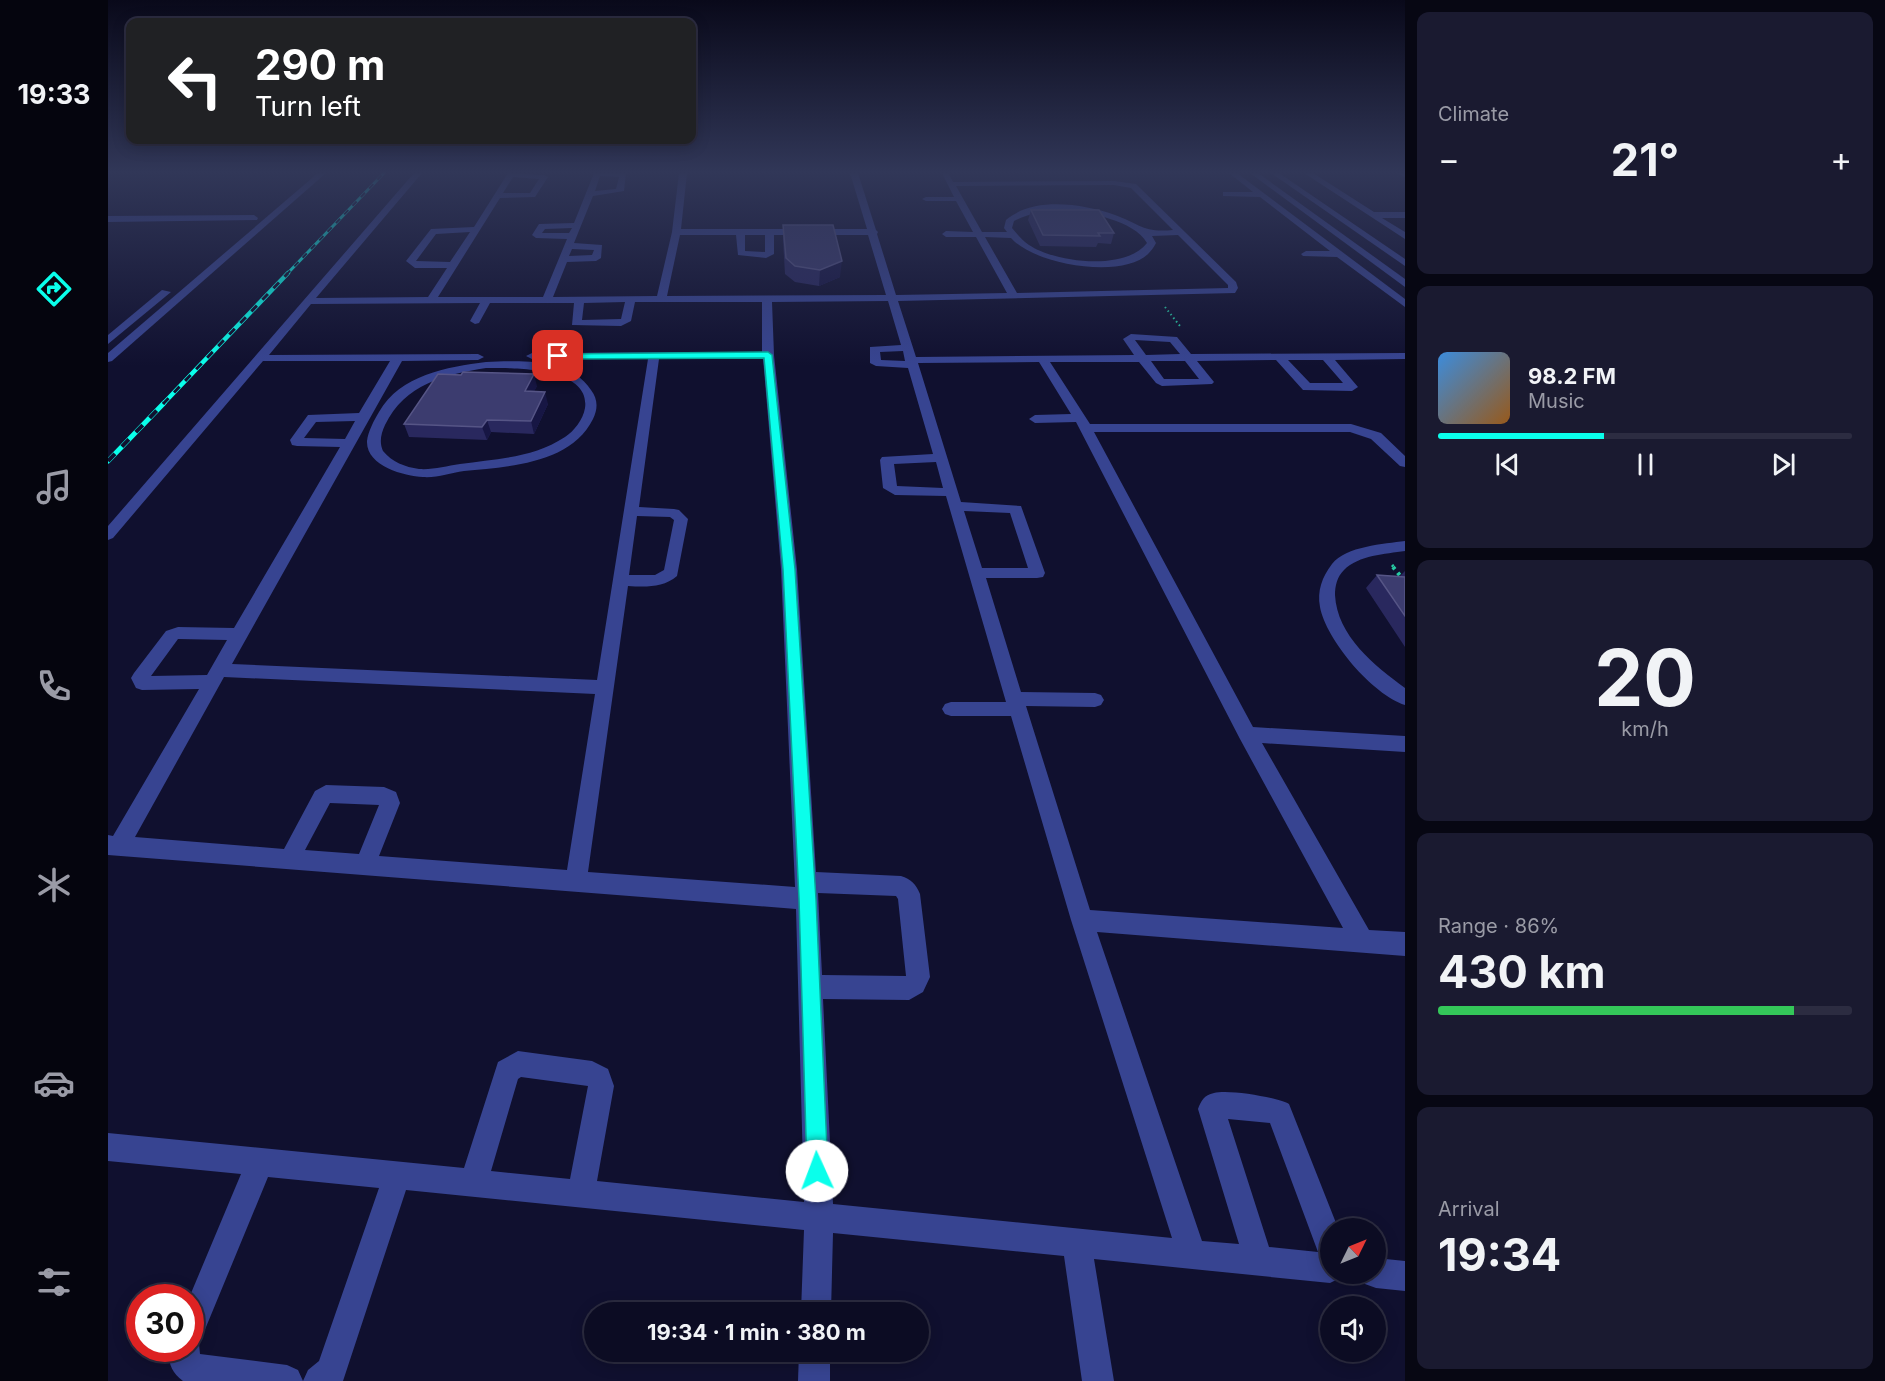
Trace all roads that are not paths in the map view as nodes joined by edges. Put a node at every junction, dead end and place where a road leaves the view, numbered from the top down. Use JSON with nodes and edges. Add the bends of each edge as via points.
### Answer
{"nodes":[{"id":1,"x":249,"y":237,"type":"edge"},
{"id":2,"x":362,"y":237,"type":"edge"},
{"id":3,"x":428,"y":237,"type":"edge"},
{"id":4,"x":470,"y":237,"type":"edge"},
{"id":5,"x":571,"y":237,"type":"edge"},
{"id":6,"x":675,"y":237,"type":"edge"},
{"id":7,"x":740,"y":237,"type":"edge"},
{"id":8,"x":770,"y":237,"type":"edge"},
{"id":9,"x":875,"y":237,"type":"edge"},
{"id":10,"x":980,"y":237,"type":"edge"},
{"id":11,"x":1015,"y":237,"type":"edge"},
{"id":12,"x":1149,"y":237,"type":"edge"},
{"id":13,"x":1186,"y":237,"type":"edge"},
{"id":14,"x":1317,"y":237,"type":"edge"},
{"id":15,"x":1342,"y":237,"type":"edge"},
{"id":16,"x":1368,"y":237,"type":"edge"},
{"id":17,"x":568,"y":246,"type":"junction"},
{"id":18,"x":1306,"y":254,"type":"dead end"},
{"id":19,"x":1339,"y":254,"type":"junction"},
{"id":20,"x":563,"y":260,"type":"junction"},
{"id":21,"x":1405,"y":263,"type":"edge"},
{"id":22,"x":453,"y":264,"type":"junction"},
{"id":23,"x":177,"y":283,"type":"dead end"},
{"id":24,"x":1405,"y":284,"type":"edge"},
{"id":25,"x":1013,"y":294,"type":"junction"},
{"id":26,"x":892,"y":298,"type":"junction"},
{"id":27,"x":547,"y":299,"type":"junction"},
{"id":28,"x":580,"y":299,"type":"junction"},
{"id":29,"x":631,"y":299,"type":"junction"},
{"id":30,"x":661,"y":299,"type":"junction"},
{"id":31,"x":767,"y":299,"type":"junction"},
{"id":32,"x":431,"y":300,"type":"junction"},
{"id":33,"x":488,"y":300,"type":"junction"},
{"id":34,"x":307,"y":301,"type":"junction"},
{"id":35,"x":1405,"y":304,"type":"edge"},
{"id":36,"x":475,"y":321,"type":"dead end"},
{"id":37,"x":108,"y":341,"type":"edge"},
{"id":38,"x":768,"y":355,"type":"junction"},
{"id":39,"x":654,"y":356,"type":"junction"},
{"id":40,"x":1405,"y":356,"type":"edge"},
{"id":41,"x":398,"y":357,"type":"junction"},
{"id":42,"x":1326,"y":357,"type":"junction"},
{"id":43,"x":258,"y":358,"type":"junction"},
{"id":44,"x":909,"y":358,"type":"junction"},
{"id":45,"x":1280,"y":358,"type":"junction"},
{"id":46,"x":108,"y":359,"type":"edge"},
{"id":47,"x":1144,"y":359,"type":"junction"},
{"id":48,"x":1191,"y":359,"type":"junction"},
{"id":49,"x":509,"y":361,"type":"junction"},
{"id":50,"x":1044,"y":361,"type":"junction"},
{"id":51,"x":1035,"y":418,"type":"dead end"},
{"id":52,"x":361,"y":422,"type":"junction"},
{"id":53,"x":1083,"y":423,"type":"junction"},
{"id":54,"x":378,"y":427,"type":"junction"},
{"id":55,"x":349,"y":442,"type":"junction"},
{"id":56,"x":940,"y":458,"type":"junction"},
{"id":57,"x":1405,"y":463,"type":"edge"},
{"id":58,"x":953,"y":499,"type":"junction"},
{"id":59,"x":630,"y":511,"type":"junction"},
{"id":60,"x":108,"y":535,"type":"edge"},
{"id":61,"x":1405,"y":546,"type":"edge"},
{"id":62,"x":975,"y":573,"type":"junction"},
{"id":63,"x":620,"y":580,"type":"junction"},
{"id":64,"x":240,"y":634,"type":"junction"},
{"id":65,"x":216,"y":676,"type":"junction"},
{"id":66,"x":604,"y":687,"type":"junction"},
{"id":67,"x":1405,"y":698,"type":"edge"},
{"id":68,"x":1095,"y":700,"type":"dead end"},
{"id":69,"x":1016,"y":704,"type":"junction"},
{"id":70,"x":951,"y":709,"type":"dead end"},
{"id":71,"x":1247,"y":734,"type":"junction"},
{"id":72,"x":1405,"y":744,"type":"edge"},
{"id":73,"x":113,"y":845,"type":"edge"},
{"id":74,"x":290,"y":859,"type":"junction"},
{"id":75,"x":365,"y":865,"type":"junction"},
{"id":76,"x":576,"y":881,"type":"junction"},
{"id":77,"x":807,"y":890,"type":"junction"},
{"id":78,"x":1082,"y":920,"type":"junction"},
{"id":79,"x":1363,"y":941,"type":"junction"},
{"id":80,"x":1405,"y":944,"type":"edge"},
{"id":81,"x":810,"y":987,"type":"junction"},
{"id":82,"x":108,"y":1147,"type":"edge"},
{"id":83,"x":260,"y":1162,"type":"junction"},
{"id":84,"x":397,"y":1175,"type":"junction"},
{"id":85,"x":474,"y":1183,"type":"junction"},
{"id":86,"x":581,"y":1194,"type":"junction"},
{"id":87,"x":819,"y":1217,"type":"junction"},
{"id":88,"x":1320,"y":1219,"type":"edge"},
{"id":89,"x":1077,"y":1244,"type":"junction"},
{"id":90,"x":1192,"y":1254,"type":"junction"},
{"id":91,"x":1259,"y":1261,"type":"junction"},
{"id":92,"x":1320,"y":1267,"type":"edge"},
{"id":93,"x":1386,"y":1274,"type":"edge"},
{"id":94,"x":1405,"y":1276,"type":"edge"},
{"id":95,"x":204,"y":1298,"type":"edge"},
{"id":96,"x":816,"y":1302,"type":"edge"},
{"id":97,"x":185,"y":1362,"type":"edge"},
{"id":98,"x":815,"y":1362,"type":"edge"},
{"id":99,"x":287,"y":1381,"type":"edge"},
{"id":100,"x":319,"y":1381,"type":"edge"},
{"id":101,"x":814,"y":1381,"type":"edge"},
{"id":102,"x":1098,"y":1381,"type":"edge"}],
"edges":[{"from":1,"to":46,"type":"street"},
{"from":2,"to":34,"type":"street"},
{"from":3,"to":22,"type":"street","via":[[411,261],[415,265]]},
{"from":4,"to":22,"type":"street"},
{"from":5,"to":17,"type":"street"},
{"from":6,"to":30,"type":"street"},
{"from":7,"to":8,"type":"street","via":[[741,253],[766,255]]},
{"from":9,"to":26,"type":"street"},
{"from":10,"to":25,"type":"street"},
{"from":11,"to":12,"type":"street","via":[[1033,252],[1101,264],[1139,258],[1149,251],[1152,243]]},
{"from":13,"to":25,"type":"street","via":[[1233,284],[1231,291]]},
{"from":14,"to":19,"type":"street"},
{"from":15,"to":24,"type":"street"},
{"from":16,"to":21,"type":"street"},
{"from":17,"to":20,"type":"street"},
{"from":17,"to":20,"type":"street","via":[[599,247],[596,258]]},
{"from":18,"to":19,"type":"street"},
{"from":19,"to":35,"type":"street"},
{"from":20,"to":27,"type":"street"},
{"from":22,"to":32,"type":"street"},
{"from":23,"to":37,"type":"street"},
{"from":25,"to":26,"type":"street"},
{"from":26,"to":31,"type":"street"},
{"from":26,"to":44,"type":"street"},
{"from":27,"to":28,"type":"street"},
{"from":27,"to":33,"type":"street"},
{"from":28,"to":29,"type":"street"},
{"from":28,"to":29,"type":"street","via":[[576,323],[626,321]]},
{"from":29,"to":30,"type":"street"},
{"from":30,"to":31,"type":"street"},
{"from":31,"to":38,"type":"street"},
{"from":32,"to":33,"type":"street"},
{"from":32,"to":34,"type":"street"},
{"from":33,"to":36,"type":"street"},
{"from":34,"to":43,"type":"street"},
{"from":38,"to":39,"type":"street"},
{"from":38,"to":77,"type":"street","via":[[789,569]]},
{"from":39,"to":49,"type":"street"},
{"from":39,"to":59,"type":"street"},
{"from":40,"to":42,"type":"street"},
{"from":41,"to":43,"type":"street"},
{"from":41,"to":49,"type":"street"},
{"from":41,"to":52,"type":"street"},
{"from":42,"to":45,"type":"street"},
{"from":42,"to":45,"type":"street","via":[[1352,387],[1307,387]]},
{"from":43,"to":60,"type":"street"},
{"from":44,"to":50,"type":"street"},
{"from":44,"to":56,"type":"street"},
{"from":45,"to":48,"type":"street"},
{"from":47,"to":48,"type":"street"},
{"from":47,"to":48,"type":"street","via":[[1129,338],[1170,338]]},
{"from":47,"to":48,"type":"street","via":[[1162,382],[1207,383]]},
{"from":47,"to":50,"type":"street"},
{"from":49,"to":54,"type":"street","via":[[448,371],[422,381],[400,394],[384,410]]},
{"from":49,"to":54,"type":"street","via":[[558,369],[576,379],[588,392],[591,407],[586,423],[570,440],[532,456],[423,473],[386,462],[376,451],[373,439]]},
{"from":50,"to":53,"type":"street"},
{"from":51,"to":53,"type":"street"},
{"from":52,"to":54,"type":"street"},
{"from":52,"to":55,"type":"street"},
{"from":52,"to":55,"type":"street","via":[[312,418],[296,440]]},
{"from":53,"to":57,"type":"street","via":[[1351,428],[1376,436]]},
{"from":53,"to":71,"type":"street"},
{"from":55,"to":64,"type":"street"},
{"from":56,"to":58,"type":"street"},
{"from":56,"to":58,"type":"street","via":[[886,460],[890,488]]},
{"from":58,"to":62,"type":"street"},
{"from":58,"to":62,"type":"street","via":[[1016,509],[1037,573]]},
{"from":59,"to":63,"type":"street"},
{"from":59,"to":63,"type":"street","via":[[674,513],[681,519],[667,578]]},
{"from":61,"to":67,"type":"street","via":[[1356,554],[1338,564],[1328,579],[1324,597],[1330,619],[1344,642],[1366,668]]},
{"from":62,"to":69,"type":"street"},
{"from":63,"to":66,"type":"street"},
{"from":64,"to":65,"type":"street"},
{"from":64,"to":65,"type":"street","via":[[172,635],[141,678],[142,683]]},
{"from":65,"to":66,"type":"street"},
{"from":65,"to":73,"type":"street"},
{"from":66,"to":76,"type":"street"},
{"from":68,"to":69,"type":"street"},
{"from":69,"to":70,"type":"street"},
{"from":69,"to":78,"type":"street"},
{"from":71,"to":72,"type":"street"},
{"from":71,"to":79,"type":"street"},
{"from":73,"to":74,"type":"street"},
{"from":74,"to":75,"type":"street"},
{"from":74,"to":75,"type":"street","via":[[326,794],[384,796],[390,803]]},
{"from":75,"to":76,"type":"street"},
{"from":76,"to":77,"type":"street"},
{"from":77,"to":81,"type":"street"},
{"from":77,"to":81,"type":"street","via":[[901,886],[906,889],[918,977],[909,988]]},
{"from":78,"to":79,"type":"street"},
{"from":78,"to":90,"type":"street"},
{"from":79,"to":80,"type":"street"},
{"from":81,"to":87,"type":"street"},
{"from":82,"to":83,"type":"street"},
{"from":83,"to":84,"type":"street"},
{"from":83,"to":95,"type":"street"},
{"from":84,"to":85,"type":"street"},
{"from":84,"to":100,"type":"street","via":[[331,1371]]},
{"from":85,"to":86,"type":"street"},
{"from":85,"to":86,"type":"street","via":[[507,1071],[518,1064],[599,1078],[601,1086]]},
{"from":86,"to":87,"type":"street"},
{"from":87,"to":89,"type":"street"},
{"from":87,"to":96,"type":"street"},
{"from":88,"to":91,"type":"street","via":[[1280,1113],[1216,1105],[1211,1109]]},
{"from":89,"to":90,"type":"street"},
{"from":89,"to":102,"type":"street"},
{"from":90,"to":91,"type":"street"},
{"from":91,"to":92,"type":"street"},
{"from":93,"to":94,"type":"street"},
{"from":97,"to":99,"type":"street","via":[[192,1369]]},
{"from":98,"to":101,"type":"street"}]}
